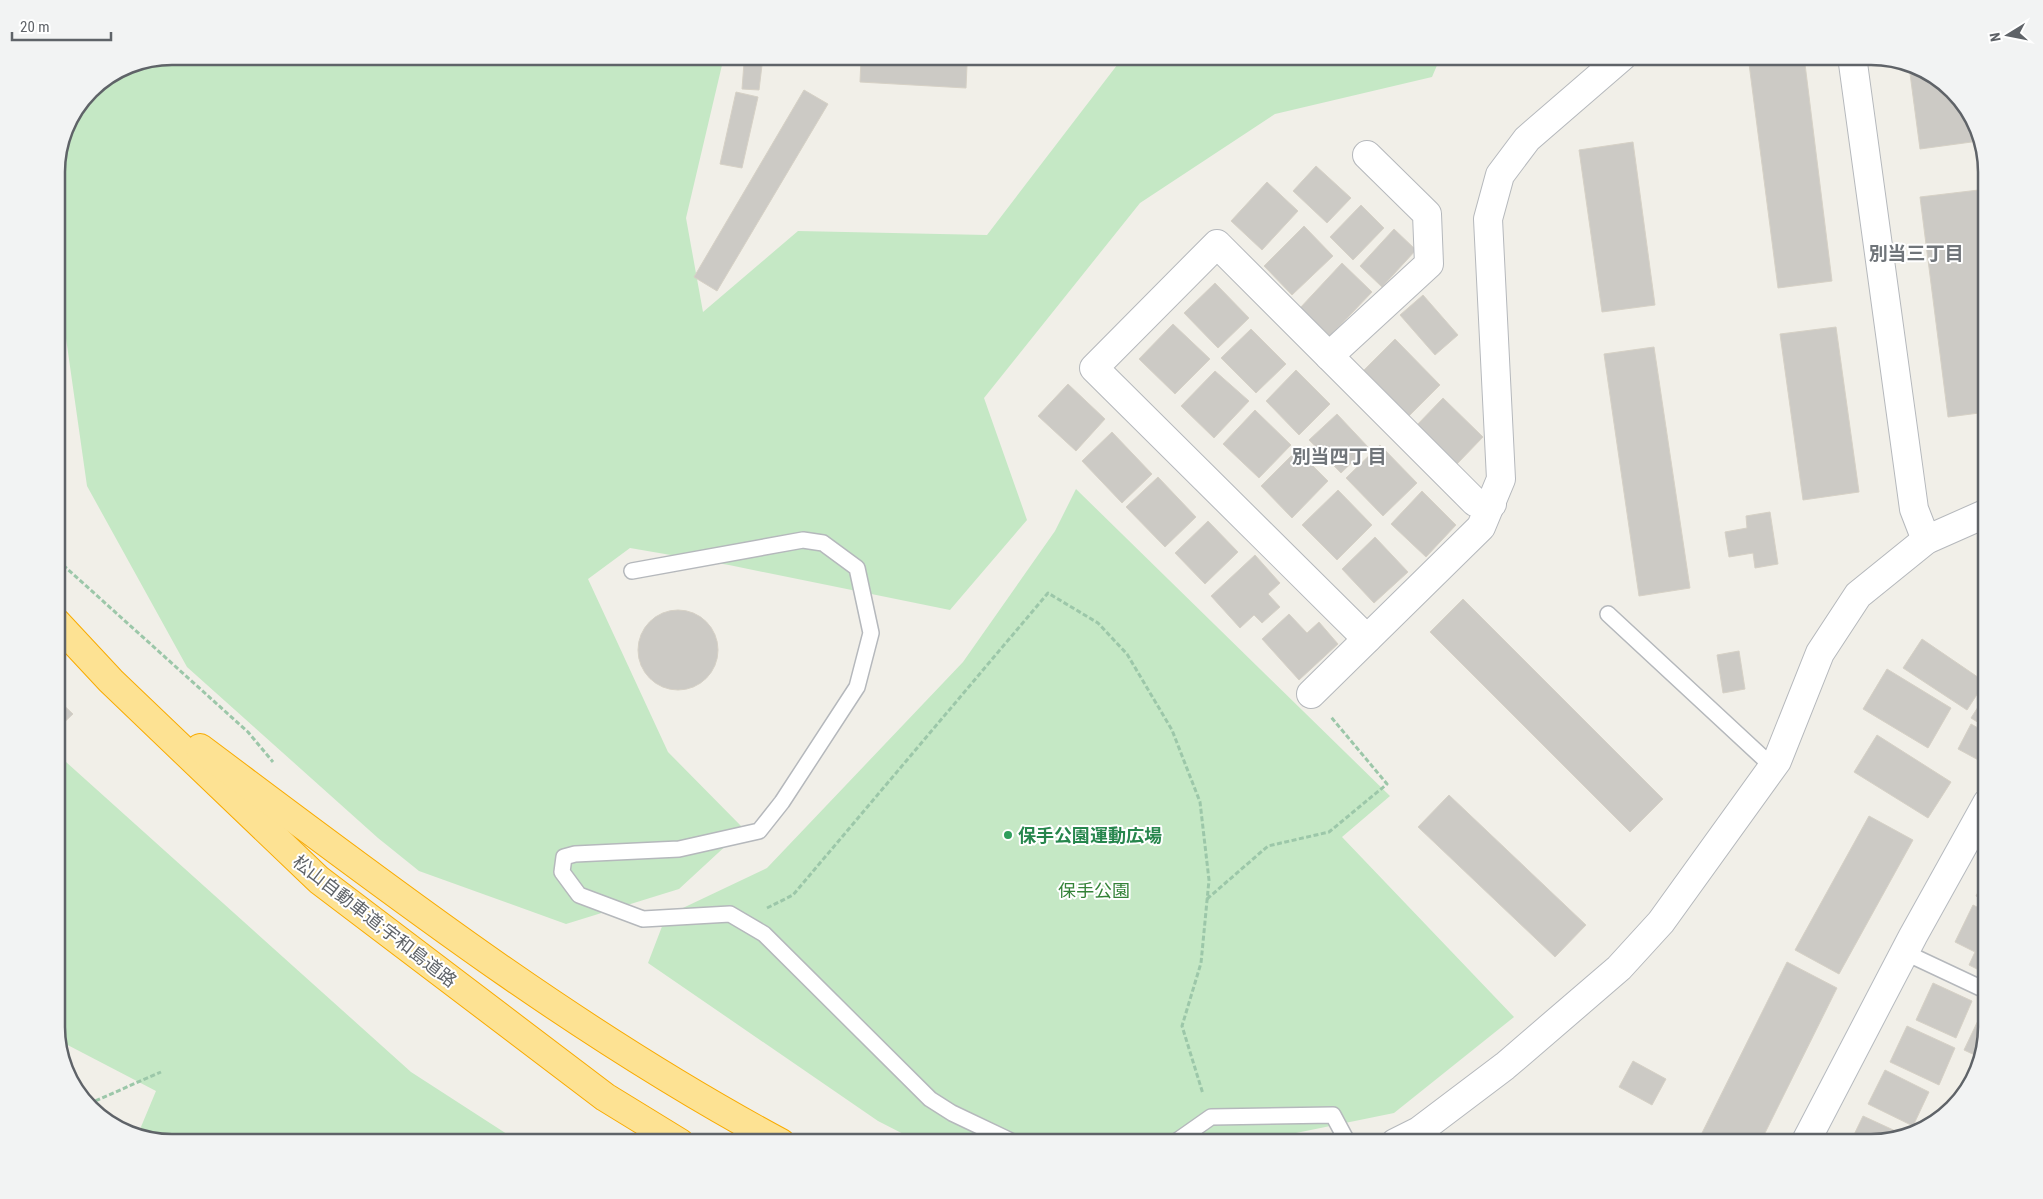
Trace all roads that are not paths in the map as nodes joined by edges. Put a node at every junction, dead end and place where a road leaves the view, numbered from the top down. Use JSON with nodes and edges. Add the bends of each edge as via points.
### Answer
{"nodes":[{"id":1,"x":1613,"y":65,"type":"edge"},
{"id":2,"x":1853,"y":65,"type":"edge"},
{"id":3,"x":1367,"y":155,"type":"dead end"},
{"id":4,"x":1329,"y":356,"type":"junction"},
{"id":5,"x":1492,"y":504,"type":"junction"},
{"id":6,"x":1978,"y":517,"type":"edge"},
{"id":7,"x":1926,"y":540,"type":"junction"},
{"id":8,"x":632,"y":571,"type":"dead end"},
{"id":9,"x":1608,"y":614,"type":"dead end"},
{"id":10,"x":65,"y":632,"type":"edge"},
{"id":11,"x":1367,"y":639,"type":"junction"},
{"id":12,"x":111,"y":681,"type":"junction"},
{"id":13,"x":1311,"y":694,"type":"road end"},
{"id":14,"x":1773,"y":767,"type":"junction"},
{"id":15,"x":1978,"y":819,"type":"edge"},
{"id":16,"x":1904,"y":952,"type":"junction"},
{"id":17,"x":1978,"y":987,"type":"edge"},
{"id":18,"x":605,"y":1097,"type":"junction"},
{"id":19,"x":649,"y":1134,"type":"edge"},
{"id":20,"x":665,"y":1134,"type":"edge"},
{"id":21,"x":764,"y":1134,"type":"edge"},
{"id":22,"x":996,"y":1134,"type":"edge"},
{"id":23,"x":1187,"y":1134,"type":"edge"},
{"id":24,"x":1343,"y":1134,"type":"edge"},
{"id":25,"x":1413,"y":1134,"type":"edge"},
{"id":26,"x":1810,"y":1134,"type":"edge"}],
"edges":[{"from":1,"to":5,"type":"street","via":[[1527,139],[1500,175],[1488,219],[1501,479]]},
{"from":2,"to":7,"type":"street","via":[[1914,509]]},
{"from":3,"to":4,"type":"street","via":[[1427,214],[1429,264]]},
{"from":4,"to":5,"type":"street","via":[[1475,502]]},
{"from":4,"to":11,"type":"street","via":[[1217,244],[1094,368]]},
{"from":5,"to":11,"type":"street","via":[[1481,527]]},
{"from":6,"to":7,"type":"street"},
{"from":7,"to":14,"type":"street","via":[[1858,595],[1820,653]]},
{"from":8,"to":22,"type":"lane","via":[[803,540],[823,543],[857,568],[871,633],[857,687],[782,802],[759,831],[679,849],[575,854],[564,857],[562,872],[579,895],[643,919],[730,914],[764,934],[930,1099]]},
{"from":9,"to":14,"type":"lane"},
{"from":10,"to":12,"type":"highway","name":"松山自動車道;宇和島道路"},
{"from":11,"to":13,"type":"street"},
{"from":12,"to":18,"type":"highway","name":"松山自動車道;宇和島道路","via":[[319,880]]},
{"from":12,"to":21,"type":"highway","via":[[434,923],[710,1105]]},
{"from":14,"to":25,"type":"street","via":[[1661,922],[1619,968],[1505,1066]]},
{"from":15,"to":16,"type":"street"},
{"from":16,"to":17,"type":"lane"},
{"from":16,"to":26,"type":"street"},
{"from":18,"to":19,"type":"highway"},
{"from":18,"to":20,"type":"highway","name":"松山自動車道;宇和島道路"},
{"from":23,"to":24,"type":"lane","via":[[1211,1117],[1333,1115]]}]}
